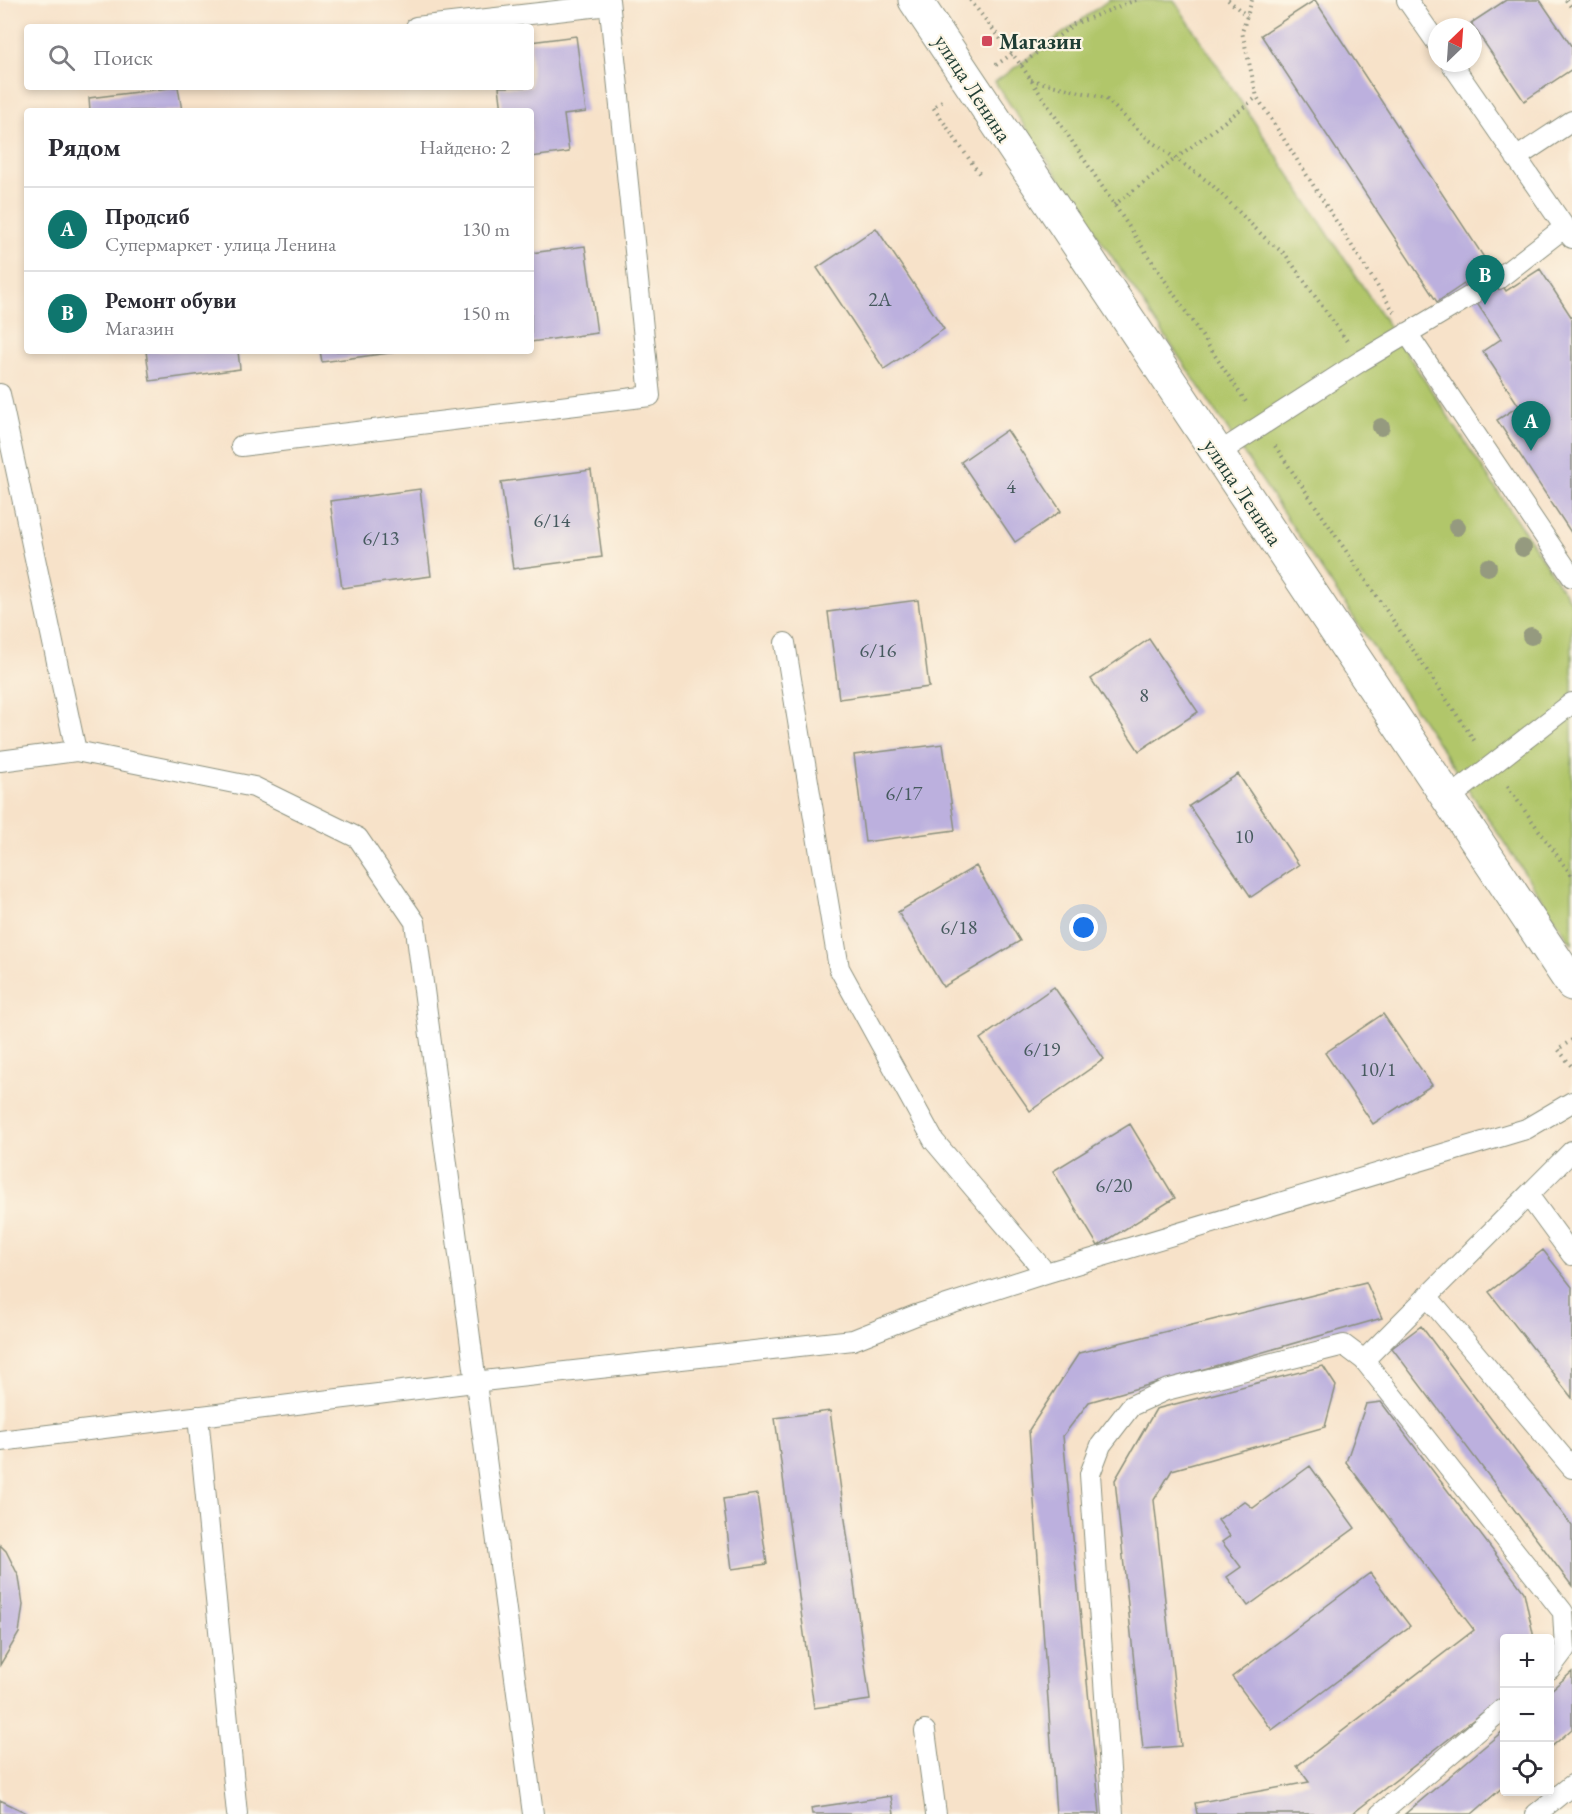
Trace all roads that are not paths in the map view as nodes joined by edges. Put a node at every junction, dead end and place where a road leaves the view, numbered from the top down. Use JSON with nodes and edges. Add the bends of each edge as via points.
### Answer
{"nodes":[{"id":1,"x":915,"y":0,"type":"edge"},
{"id":2,"x":1407,"y":0,"type":"edge"},
{"id":3,"x":609,"y":2,"type":"edge"},
{"id":4,"x":439,"y":24,"type":"edge"},
{"id":5,"x":1428,"y":30,"type":"edge"},
{"id":6,"x":1457,"y":72,"type":"edge"},
{"id":7,"x":1572,"y":121,"type":"edge"},
{"id":8,"x":1516,"y":158,"type":"junction"},
{"id":9,"x":1568,"y":233,"type":"edge"},
{"id":10,"x":1498,"y":279,"type":"dead end"},
{"id":11,"x":1472,"y":295,"type":"dead end"},
{"id":12,"x":1407,"y":333,"type":"junction"},
{"id":13,"x":0,"y":394,"type":"edge"},
{"id":14,"x":241,"y":446,"type":"dead end"},
{"id":15,"x":1217,"y":454,"type":"junction"},
{"id":16,"x":1572,"y":577,"type":"edge"},
{"id":17,"x":785,"y":643,"type":"dead end"},
{"id":18,"x":1572,"y":703,"type":"edge"},
{"id":19,"x":76,"y":751,"type":"junction"},
{"id":20,"x":0,"y":761,"type":"edge"},
{"id":21,"x":1448,"y":799,"type":"junction"},
{"id":22,"x":1572,"y":984,"type":"edge"},
{"id":23,"x":1572,"y":1102,"type":"edge"},
{"id":24,"x":1572,"y":1150,"type":"edge"},
{"id":25,"x":1528,"y":1195,"type":"junction"},
{"id":26,"x":1572,"y":1255,"type":"edge"},
{"id":27,"x":1046,"y":1273,"type":"junction"},
{"id":28,"x":1427,"y":1296,"type":"junction"},
{"id":29,"x":1364,"y":1360,"type":"junction"},
{"id":30,"x":474,"y":1382,"type":"junction"},
{"id":31,"x":198,"y":1416,"type":"junction"},
{"id":32,"x":0,"y":1441,"type":"edge"},
{"id":33,"x":1572,"y":1468,"type":"edge"},
{"id":34,"x":1554,"y":1665,"type":"edge"},
{"id":35,"x":1500,"y":1711,"type":"edge"},
{"id":36,"x":925,"y":1731,"type":"dead end"},
{"id":37,"x":1572,"y":1785,"type":"edge"},
{"id":38,"x":237,"y":1814,"type":"edge"},
{"id":39,"x":533,"y":1814,"type":"edge"},
{"id":40,"x":936,"y":1814,"type":"edge"},
{"id":41,"x":1113,"y":1814,"type":"edge"},
{"id":42,"x":1380,"y":1814,"type":"edge"},
{"id":43,"x":1536,"y":1814,"type":"edge"}],
"edges":[{"from":1,"to":15,"type":"street","name":"улица Ленина"},
{"from":2,"to":5,"type":"lane"},
{"from":3,"to":4,"type":"lane"},
{"from":3,"to":14,"type":"lane","via":[[650,396]]},
{"from":6,"to":8,"type":"lane"},
{"from":7,"to":8,"type":"lane"},
{"from":8,"to":9,"type":"lane"},
{"from":9,"to":10,"type":"lane"},
{"from":11,"to":12,"type":"lane"},
{"from":12,"to":15,"type":"lane"},
{"from":12,"to":16,"type":"lane"},
{"from":13,"to":19,"type":"lane"},
{"from":15,"to":21,"type":"street","name":"улица Ленина"},
{"from":17,"to":27,"type":"lane","via":[[839,968],[934,1141]]},
{"from":18,"to":21,"type":"lane"},
{"from":19,"to":20,"type":"lane"},
{"from":19,"to":30,"type":"lane","via":[[255,787],[358,838],[415,922]]},
{"from":21,"to":22,"type":"street","name":"улица Ленина"},
{"from":23,"to":27,"type":"lane","via":[[1526,1129]]},
{"from":24,"to":25,"type":"lane"},
{"from":25,"to":26,"type":"lane"},
{"from":25,"to":28,"type":"lane"},
{"from":27,"to":30,"type":"lane","via":[[853,1340]]},
{"from":28,"to":29,"type":"lane"},
{"from":28,"to":33,"type":"lane"},
{"from":29,"to":34,"type":"lane","via":[[1563,1612],[1565,1650]]},
{"from":29,"to":41,"type":"lane","via":[[1344,1346],[1166,1390],[1131,1406],[1101,1445],[1090,1474]]},
{"from":30,"to":31,"type":"lane"},
{"from":30,"to":39,"type":"lane"},
{"from":31,"to":32,"type":"lane"},
{"from":31,"to":38,"type":"lane"},
{"from":35,"to":42,"type":"lane"},
{"from":36,"to":40,"type":"lane"},
{"from":37,"to":43,"type":"lane"}]}
